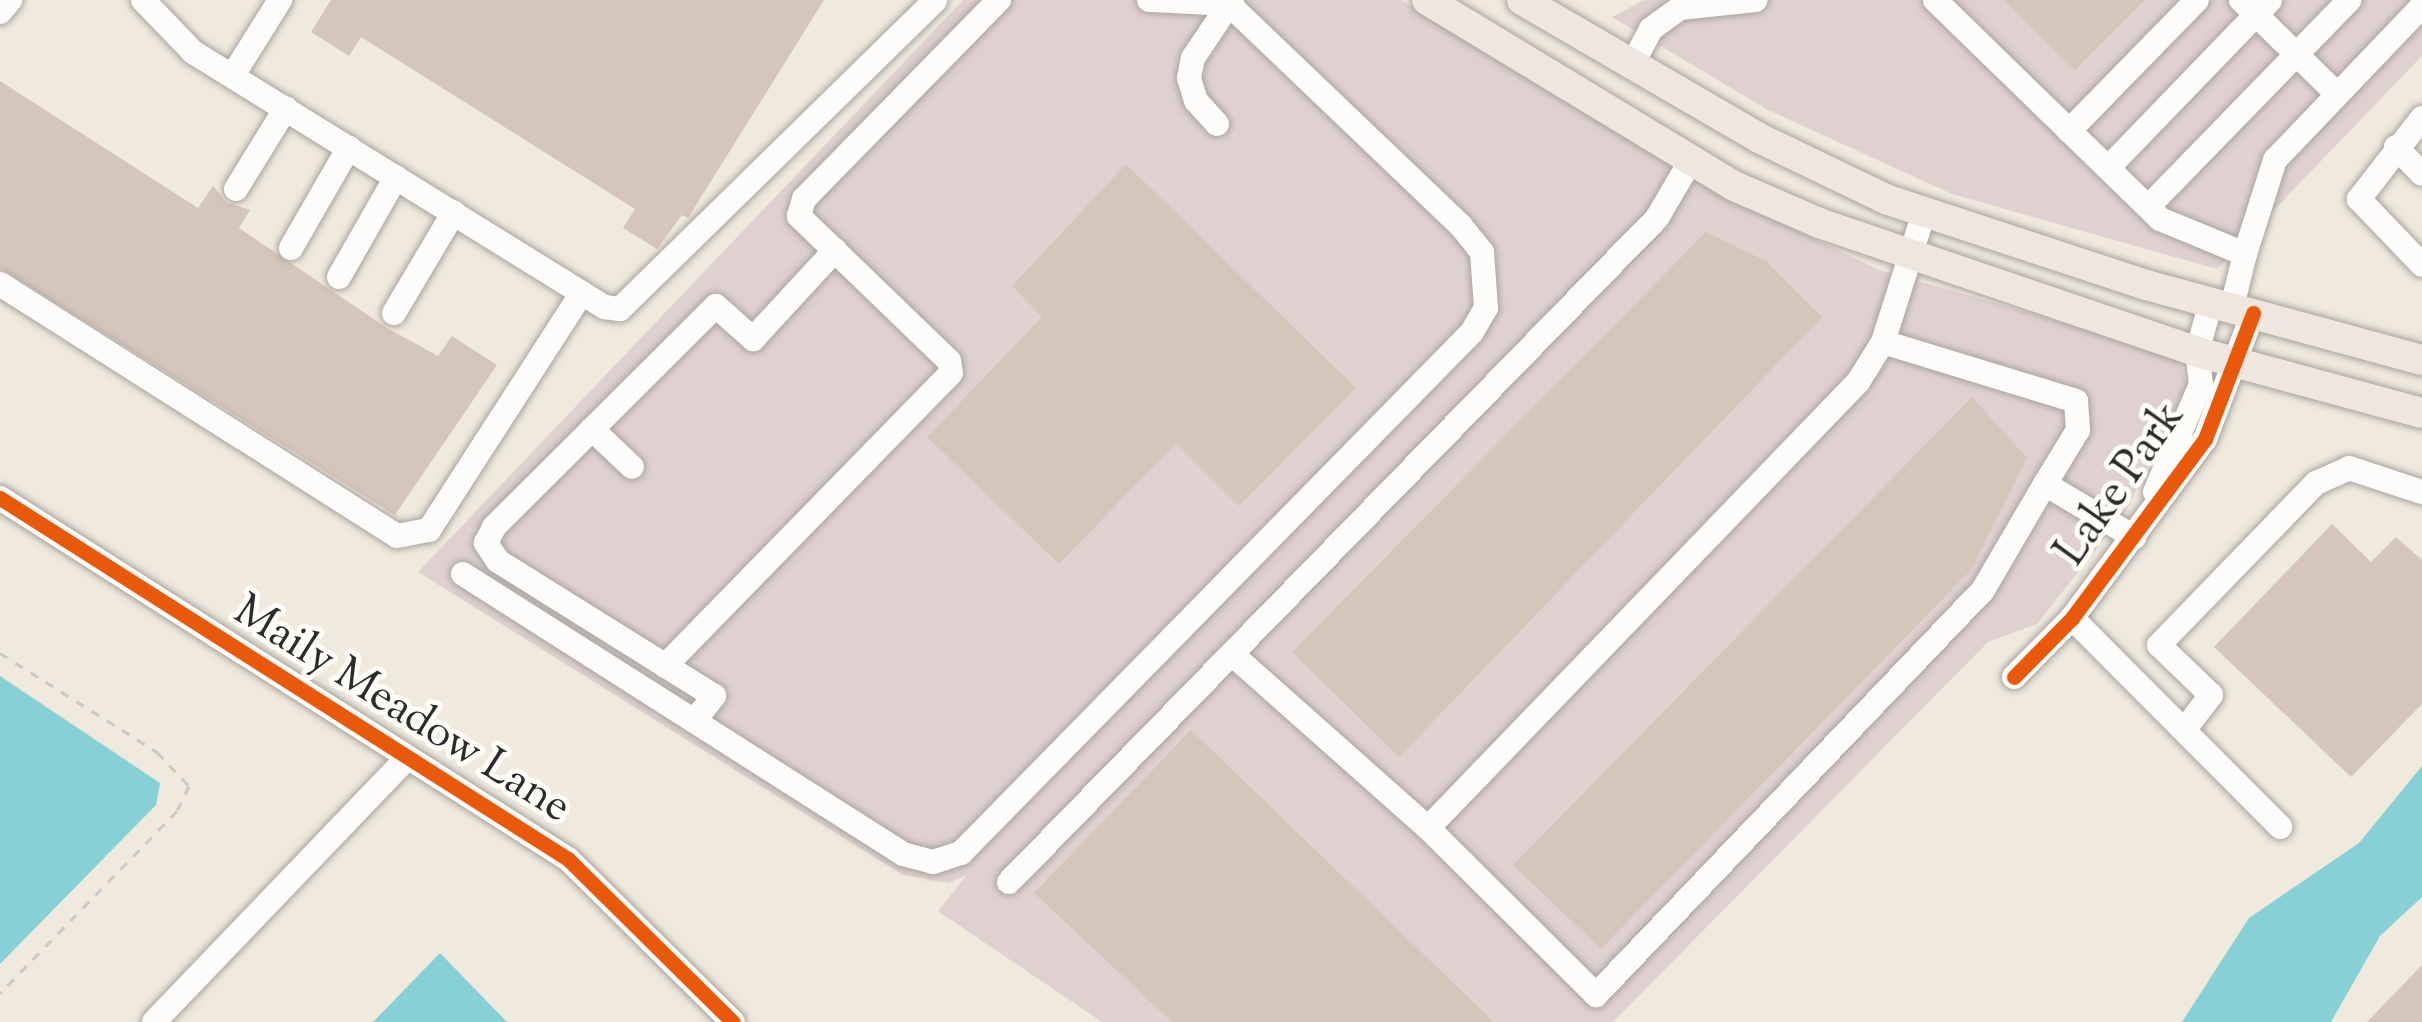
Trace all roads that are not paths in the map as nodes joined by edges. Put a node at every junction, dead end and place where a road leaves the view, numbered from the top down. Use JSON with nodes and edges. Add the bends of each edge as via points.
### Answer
{"nodes":[{"id":1,"x":10,"y":0,"type":"edge"},
{"id":2,"x":143,"y":0,"type":"edge"},
{"id":3,"x":280,"y":0,"type":"edge"},
{"id":4,"x":935,"y":0,"type":"edge"},
{"id":5,"x":999,"y":0,"type":"edge"},
{"id":6,"x":1149,"y":0,"type":"edge"},
{"id":7,"x":1427,"y":0,"type":"edge"},
{"id":8,"x":1522,"y":0,"type":"edge"},
{"id":9,"x":1756,"y":0,"type":"edge"},
{"id":10,"x":1935,"y":0,"type":"edge"},
{"id":11,"x":2197,"y":0,"type":"edge"},
{"id":12,"x":2349,"y":0,"type":"edge"},
{"id":13,"x":1230,"y":2,"type":"edge"},
{"id":14,"x":1680,"y":4,"type":"edge"},
{"id":15,"x":2256,"y":5,"type":"edge"},
{"id":16,"x":2422,"y":6,"type":"edge"},
{"id":17,"x":0,"y":12,"type":"edge"},
{"id":18,"x":2297,"y":54,"type":"junction"},
{"id":19,"x":1631,"y":67,"type":"junction"},
{"id":20,"x":233,"y":75,"type":"junction"},
{"id":21,"x":2337,"y":94,"type":"junction"},
{"id":22,"x":286,"y":108,"type":"junction"},
{"id":23,"x":2422,"y":118,"type":"edge"},
{"id":24,"x":1217,"y":124,"type":"dead end"},
{"id":25,"x":2069,"y":130,"type":"junction"},
{"id":26,"x":349,"y":147,"type":"junction"},
{"id":27,"x":2396,"y":147,"type":"junction"},
{"id":28,"x":1691,"y":160,"type":"junction"},
{"id":29,"x":2108,"y":168,"type":"junction"},
{"id":30,"x":2422,"y":174,"type":"edge"},
{"id":31,"x":396,"y":176,"type":"junction"},
{"id":32,"x":236,"y":189,"type":"dead end"},
{"id":33,"x":2148,"y":207,"type":"junction"},
{"id":34,"x":454,"y":212,"type":"junction"},
{"id":35,"x":1924,"y":213,"type":"junction"},
{"id":36,"x":291,"y":248,"type":"dead end"},
{"id":37,"x":835,"y":250,"type":"junction"},
{"id":38,"x":2245,"y":254,"type":"junction"},
{"id":39,"x":1908,"y":259,"type":"junction"},
{"id":40,"x":2422,"y":265,"type":"edge"},
{"id":41,"x":340,"y":277,"type":"dead end"},
{"id":42,"x":0,"y":284,"type":"edge"},
{"id":43,"x":582,"y":293,"type":"junction"},
{"id":44,"x":2232,"y":307,"type":"junction"},
{"id":45,"x":394,"y":313,"type":"dead end"},
{"id":46,"x":1883,"y":342,"type":"junction"},
{"id":47,"x":2197,"y":352,"type":"junction"},
{"id":48,"x":2422,"y":360,"type":"edge"},
{"id":49,"x":2238,"y":363,"type":"junction"},
{"id":50,"x":2422,"y":413,"type":"edge"},
{"id":51,"x":592,"y":429,"type":"junction"},
{"id":52,"x":632,"y":467,"type":"dead end"},
{"id":53,"x":2045,"y":484,"type":"junction"},
{"id":54,"x":2422,"y":492,"type":"edge"},
{"id":55,"x":0,"y":498,"type":"edge"},
{"id":56,"x":2134,"y":537,"type":"junction"},
{"id":57,"x":463,"y":574,"type":"dead end"},
{"id":58,"x":2072,"y":618,"type":"junction"},
{"id":59,"x":1233,"y":655,"type":"junction"},
{"id":60,"x":665,"y":666,"type":"junction"},
{"id":61,"x":2014,"y":676,"type":"dead end"},
{"id":62,"x":695,"y":720,"type":"junction"},
{"id":63,"x":2185,"y":729,"type":"junction"},
{"id":64,"x":407,"y":758,"type":"junction"},
{"id":65,"x":2280,"y":827,"type":"dead end"},
{"id":66,"x":1428,"y":828,"type":"junction"},
{"id":67,"x":1009,"y":882,"type":"dead end"},
{"id":68,"x":154,"y":1022,"type":"edge"},
{"id":69,"x":733,"y":1022,"type":"edge"}],
"edges":[{"from":1,"to":17,"type":"street"},
{"from":2,"to":20,"type":"street","via":[[194,52]]},
{"from":3,"to":20,"type":"street"},
{"from":4,"to":43,"type":"street","via":[[633,302],[605,307]]},
{"from":5,"to":37,"type":"street","via":[[804,199],[799,215]]},
{"from":6,"to":13,"type":"street"},
{"from":7,"to":28,"type":"main road"},
{"from":8,"to":19,"type":"main road"},
{"from":9,"to":14,"type":"street"},
{"from":10,"to":25,"type":"street"},
{"from":11,"to":25,"type":"street"},
{"from":12,"to":18,"type":"street"},
{"from":13,"to":24,"type":"street","via":[[1189,78]]},
{"from":13,"to":62,"type":"street","via":[[1482,252],[1490,281],[1472,332],[962,853],[933,862],[903,854]]},
{"from":14,"to":19,"type":"street","via":[[1651,29]]},
{"from":15,"to":18,"type":"street"},
{"from":15,"to":29,"type":"street"},
{"from":16,"to":21,"type":"street"},
{"from":18,"to":21,"type":"street"},
{"from":18,"to":33,"type":"street"},
{"from":19,"to":35,"type":"main road"},
{"from":20,"to":22,"type":"street"},
{"from":21,"to":38,"type":"street","via":[[2276,160]]},
{"from":22,"to":26,"type":"street"},
{"from":22,"to":32,"type":"street"},
{"from":23,"to":27,"type":"street"},
{"from":25,"to":29,"type":"street"},
{"from":26,"to":31,"type":"street"},
{"from":26,"to":36,"type":"street"},
{"from":27,"to":30,"type":"street"},
{"from":27,"to":40,"type":"street","via":[[2359,199]]},
{"from":28,"to":39,"type":"main road"},
{"from":28,"to":59,"type":"street","via":[[1657,218]]},
{"from":29,"to":33,"type":"street"},
{"from":31,"to":34,"type":"street"},
{"from":31,"to":41,"type":"street"},
{"from":33,"to":38,"type":"street","via":[[2192,238]]},
{"from":34,"to":43,"type":"street"},
{"from":34,"to":45,"type":"street"},
{"from":35,"to":39,"type":"street"},
{"from":35,"to":44,"type":"main road"},
{"from":37,"to":51,"type":"street","via":[[753,339],[716,306]]},
{"from":37,"to":60,"type":"street","via":[[949,361],[950,373]]},
{"from":38,"to":44,"type":"street"},
{"from":39,"to":46,"type":"street"},
{"from":39,"to":47,"type":"main road"},
{"from":42,"to":43,"type":"street","via":[[397,536],[429,530]]},
{"from":44,"to":47,"type":"street","name":"Lake Park"},
{"from":44,"to":48,"type":"main road"},
{"from":44,"to":49,"type":"street","name":"Lake Park"},
{"from":46,"to":53,"type":"street","via":[[2077,401],[2078,430]]},
{"from":46,"to":66,"type":"street","via":[[1858,382]]},
{"from":47,"to":49,"type":"main road"},
{"from":47,"to":56,"type":"street","name":"Lake Park","via":[[2200,384]]},
{"from":49,"to":50,"type":"main road"},
{"from":49,"to":56,"type":"street","name":"Lake Park","via":[[2205,439]]},
{"from":51,"to":52,"type":"street"},
{"from":51,"to":60,"type":"street","via":[[487,543],[497,561]]},
{"from":53,"to":56,"type":"street"},
{"from":53,"to":66,"type":"street","via":[[1983,590],[1596,995]]},
{"from":54,"to":63,"type":"street","via":[[2349,468],[2316,483],[2159,645],[2211,695]]},
{"from":55,"to":64,"type":"street","name":"Maily Meadow Lane"},
{"from":56,"to":58,"type":"street","name":"Lake Park"},
{"from":57,"to":62,"type":"street"},
{"from":58,"to":61,"type":"street","name":"Lake Park"},
{"from":58,"to":63,"type":"street"},
{"from":59,"to":66,"type":"street"},
{"from":59,"to":67,"type":"street"},
{"from":60,"to":62,"type":"street","via":[[714,696]]},
{"from":63,"to":65,"type":"street"},
{"from":64,"to":68,"type":"street"},
{"from":64,"to":69,"type":"street","name":"Maily Meadow Lane","via":[[568,859]]}]}
